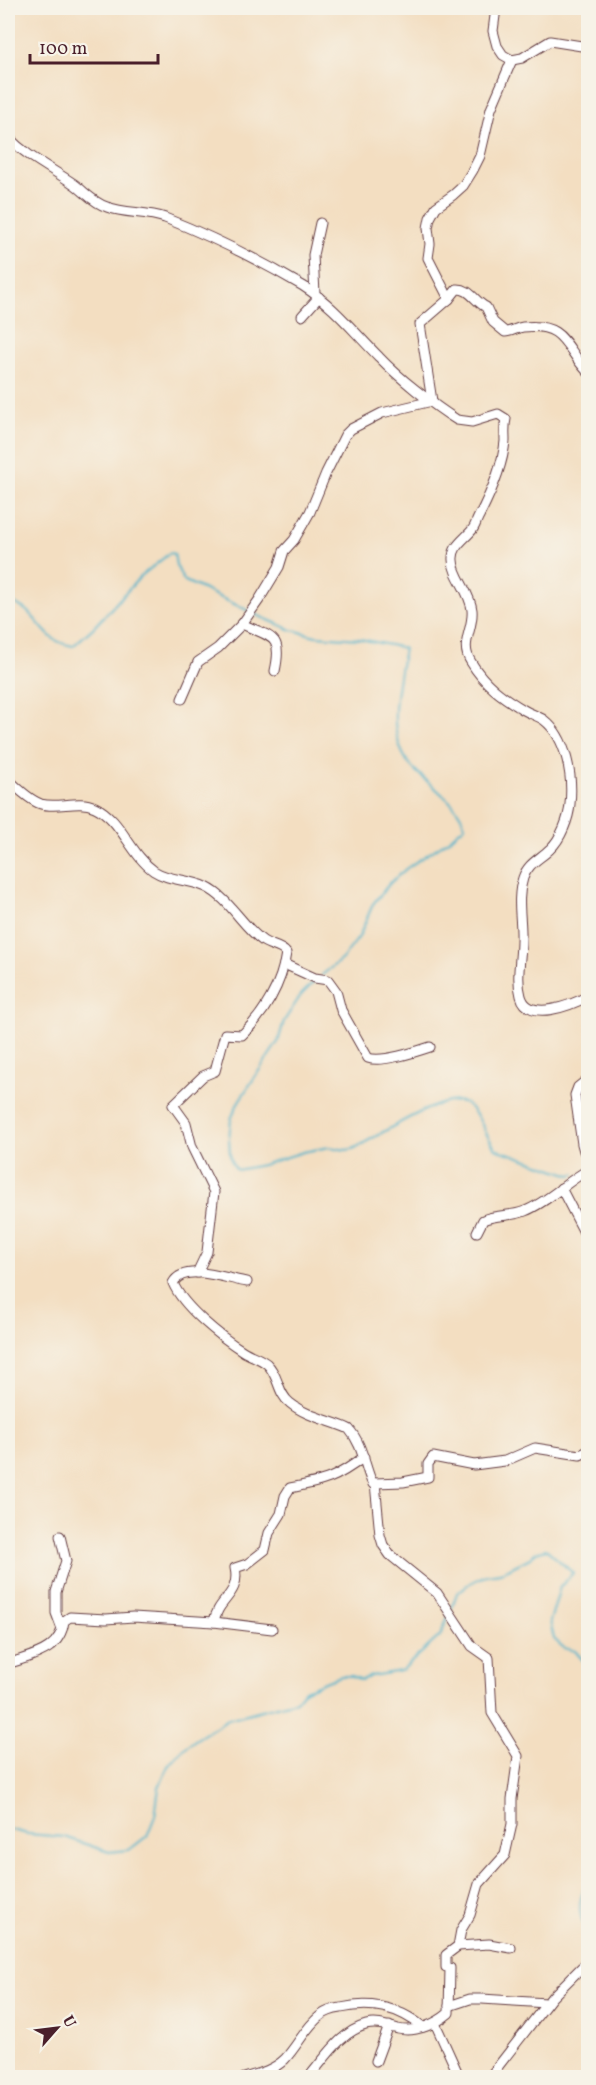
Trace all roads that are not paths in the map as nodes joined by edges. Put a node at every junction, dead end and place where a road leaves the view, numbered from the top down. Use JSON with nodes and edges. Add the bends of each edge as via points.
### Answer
{"nodes":[{"id":1,"x":496,"y":8,"type":"edge"},
{"id":2,"x":588,"y":47,"type":"edge"},
{"id":3,"x":512,"y":60,"type":"junction"},
{"id":4,"x":8,"y":137,"type":"edge"},
{"id":5,"x":320,"y":223,"type":"dead end"},
{"id":6,"x":317,"y":296,"type":"junction"},
{"id":7,"x":449,"y":299,"type":"junction"},
{"id":8,"x":302,"y":316,"type":"dead end"},
{"id":9,"x":588,"y":372,"type":"edge"},
{"id":10,"x":432,"y":401,"type":"junction"},
{"id":11,"x":243,"y":624,"type":"junction"},
{"id":12,"x":275,"y":671,"type":"dead end"},
{"id":13,"x":182,"y":699,"type":"dead end"},
{"id":14,"x":8,"y":779,"type":"edge"},
{"id":15,"x":284,"y":964,"type":"junction"},
{"id":16,"x":588,"y":996,"type":"edge"},
{"id":17,"x":430,"y":1047,"type":"dead end"},
{"id":18,"x":588,"y":1078,"type":"edge"},
{"id":19,"x":588,"y":1156,"type":"edge"},
{"id":20,"x":588,"y":1170,"type":"edge"},
{"id":21,"x":561,"y":1188,"type":"junction"},
{"id":22,"x":477,"y":1232,"type":"dead end"},
{"id":23,"x":588,"y":1240,"type":"edge"},
{"id":24,"x":197,"y":1273,"type":"junction"},
{"id":25,"x":248,"y":1281,"type":"dead end"},
{"id":26,"x":588,"y":1451,"type":"edge"},
{"id":27,"x":364,"y":1457,"type":"junction"},
{"id":28,"x":375,"y":1483,"type":"junction"},
{"id":29,"x":60,"y":1536,"type":"dead end"},
{"id":30,"x":56,"y":1611,"type":"junction"},
{"id":31,"x":45,"y":1614,"type":"dead end"},
{"id":32,"x":214,"y":1622,"type":"junction"},
{"id":33,"x":273,"y":1629,"type":"dead end"},
{"id":34,"x":62,"y":1631,"type":"junction"},
{"id":35,"x":8,"y":1664,"type":"edge"},
{"id":36,"x":458,"y":1946,"type":"junction"},
{"id":37,"x":511,"y":1948,"type":"dead end"},
{"id":38,"x":588,"y":1961,"type":"edge"},
{"id":39,"x":548,"y":2003,"type":"junction"},
{"id":40,"x":450,"y":2006,"type":"junction"},
{"id":41,"x":435,"y":2024,"type":"junction"},
{"id":42,"x":389,"y":2026,"type":"junction"},
{"id":43,"x":423,"y":2027,"type":"junction"},
{"id":44,"x":376,"y":2061,"type":"dead end"},
{"id":45,"x":244,"y":2078,"type":"edge"},
{"id":46,"x":308,"y":2078,"type":"edge"},
{"id":47,"x":460,"y":2078,"type":"edge"},
{"id":48,"x":489,"y":2078,"type":"edge"}],
"edges":[{"from":1,"to":3,"type":"street","via":[[493,31],[497,46]]},
{"from":2,"to":3,"type":"street","via":[[550,41]]},
{"from":3,"to":7,"type":"street","via":[[491,109],[473,170],[463,186],[436,207],[430,218],[429,258]]},
{"from":4,"to":6,"type":"street","via":[[31,158],[105,207],[165,218],[242,252]]},
{"from":5,"to":6,"type":"street","via":[[313,255]]},
{"from":6,"to":8,"type":"street"},
{"from":6,"to":10,"type":"street","via":[[380,359]]},
{"from":7,"to":9,"type":"street","via":[[459,288],[468,291],[505,332],[523,327],[557,333]]},
{"from":7,"to":10,"type":"street","via":[[420,324]]},
{"from":10,"to":11,"type":"street","via":[[382,413],[345,435],[310,512]]},
{"from":10,"to":16,"type":"street","via":[[467,423],[498,414],[507,419],[505,441],[487,501],[472,530],[453,551],[454,567],[471,600],[472,619],[465,647],[470,662],[490,687],[544,720],[558,736],[571,784],[566,821],[554,845],[528,867],[519,894],[522,999],[542,1011]]},
{"from":11,"to":12,"type":"street","via":[[276,641],[279,649]]},
{"from":11,"to":13,"type":"street","via":[[198,662]]},
{"from":14,"to":15,"type":"street","via":[[40,804],[96,807],[149,866],[163,875],[209,888],[252,933],[285,951]]},
{"from":15,"to":17,"type":"street","via":[[328,980],[368,1058],[379,1060]]},
{"from":15,"to":24,"type":"street","via":[[275,992],[260,1015],[242,1035],[225,1034],[215,1071],[203,1076],[173,1105],[186,1123],[192,1147],[214,1192],[207,1252]]},
{"from":18,"to":19,"type":"street","via":[[575,1095],[582,1144]]},
{"from":20,"to":21,"type":"street"},
{"from":21,"to":22,"type":"street","via":[[524,1212],[483,1220]]},
{"from":21,"to":23,"type":"street"},
{"from":24,"to":25,"type":"street"},
{"from":24,"to":27,"type":"street","via":[[184,1274],[174,1281],[174,1287],[188,1304],[219,1334],[266,1363],[289,1403],[309,1415],[349,1429]]},
{"from":26,"to":28,"type":"street","via":[[580,1455],[535,1448],[505,1461],[474,1465],[433,1457],[428,1464],[428,1477]]},
{"from":27,"to":28,"type":"street"},
{"from":27,"to":32,"type":"street","via":[[326,1481],[290,1488],[265,1550],[235,1568],[234,1590]]},
{"from":28,"to":36,"type":"street","via":[[383,1545],[390,1555],[432,1587],[475,1649],[489,1659],[492,1713],[518,1756],[507,1852],[480,1884]]},
{"from":29,"to":30,"type":"street","via":[[66,1561],[57,1585]]},
{"from":30,"to":31,"type":"street"},
{"from":30,"to":34,"type":"street"},
{"from":32,"to":33,"type":"street"},
{"from":32,"to":34,"type":"street","via":[[73,1616],[66,1619]]},
{"from":34,"to":35,"type":"street","via":[[55,1644]]},
{"from":36,"to":37,"type":"street","via":[[489,1944]]},
{"from":36,"to":40,"type":"street","via":[[446,1955]]},
{"from":38,"to":39,"type":"street"},
{"from":39,"to":40,"type":"street","via":[[470,1999]]},
{"from":39,"to":48,"type":"street"},
{"from":40,"to":41,"type":"street","via":[[449,2013]]},
{"from":41,"to":43,"type":"street"},
{"from":41,"to":47,"type":"street"},
{"from":42,"to":43,"type":"street","via":[[405,2030]]},
{"from":42,"to":44,"type":"street"},
{"from":42,"to":46,"type":"street","via":[[371,2024],[356,2029],[338,2042]]},
{"from":43,"to":45,"type":"street","via":[[403,2014],[376,2005],[333,2010],[311,2025],[283,2061],[263,2073]]}]}
